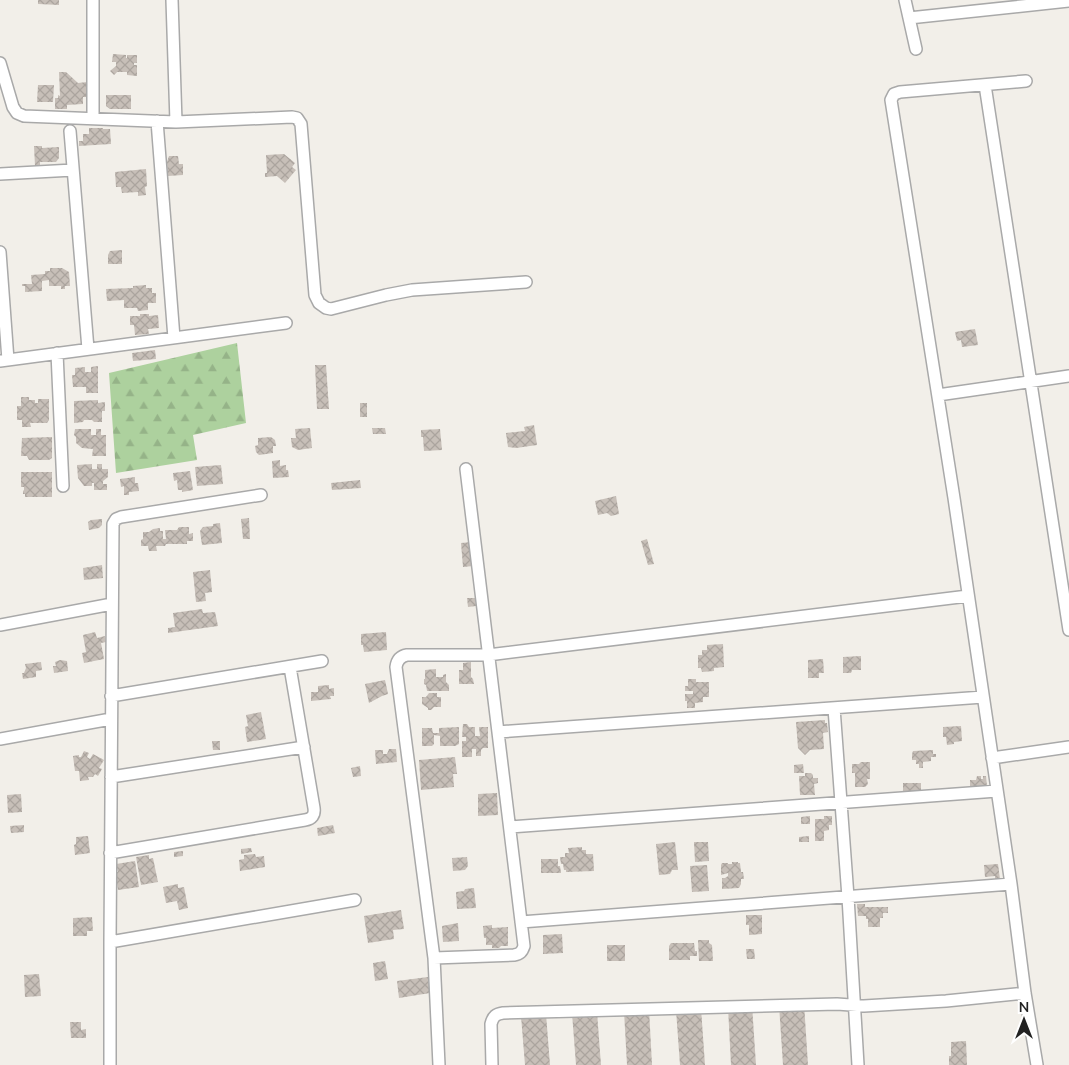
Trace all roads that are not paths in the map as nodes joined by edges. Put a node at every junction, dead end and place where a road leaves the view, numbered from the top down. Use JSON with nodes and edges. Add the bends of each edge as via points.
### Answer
{"nodes":[{"id":1,"x":93,"y":0,"type":"edge"},
{"id":2,"x":172,"y":0,"type":"edge"},
{"id":3,"x":905,"y":0,"type":"edge"},
{"id":4,"x":1069,"y":1,"type":"edge"},
{"id":5,"x":1021,"y":3,"type":"edge"},
{"id":6,"x":909,"y":18,"type":"junction"},
{"id":7,"x":916,"y":49,"type":"dead end"},
{"id":8,"x":0,"y":64,"type":"edge"},
{"id":9,"x":1026,"y":81,"type":"dead end"},
{"id":10,"x":986,"y":85,"type":"junction"},
{"id":11,"x":93,"y":118,"type":"junction"},
{"id":12,"x":157,"y":121,"type":"junction"},
{"id":13,"x":176,"y":122,"type":"junction"},
{"id":14,"x":70,"y":131,"type":"dead end"},
{"id":15,"x":73,"y":170,"type":"junction"},
{"id":16,"x":0,"y":174,"type":"edge"},
{"id":17,"x":0,"y":252,"type":"edge"},
{"id":18,"x":526,"y":282,"type":"dead end"},
{"id":19,"x":286,"y":323,"type":"dead end"},
{"id":20,"x":174,"y":338,"type":"junction"},
{"id":21,"x":88,"y":349,"type":"junction"},
{"id":22,"x":57,"y":353,"type":"junction"},
{"id":23,"x":4,"y":360,"type":"edge"},
{"id":24,"x":1069,"y":376,"type":"edge"},
{"id":25,"x":1031,"y":381,"type":"junction"},
{"id":26,"x":938,"y":394,"type":"junction"},
{"id":27,"x":466,"y":469,"type":"dead end"},
{"id":28,"x":63,"y":486,"type":"dead end"},
{"id":29,"x":261,"y":495,"type":"dead end"},
{"id":30,"x":968,"y":596,"type":"junction"},
{"id":31,"x":112,"y":604,"type":"junction"},
{"id":32,"x":0,"y":625,"type":"edge"},
{"id":33,"x":1069,"y":630,"type":"edge"},
{"id":34,"x":488,"y":655,"type":"junction"},
{"id":35,"x":322,"y":661,"type":"dead end"},
{"id":36,"x":290,"y":667,"type":"junction"},
{"id":37,"x":111,"y":696,"type":"junction"},
{"id":38,"x":983,"y":697,"type":"junction"},
{"id":39,"x":834,"y":708,"type":"junction"},
{"id":40,"x":111,"y":719,"type":"junction"},
{"id":41,"x":498,"y":732,"type":"junction"},
{"id":42,"x":0,"y":739,"type":"edge"},
{"id":43,"x":1069,"y":747,"type":"edge"},
{"id":44,"x":304,"y":748,"type":"junction"},
{"id":45,"x":992,"y":758,"type":"junction"},
{"id":46,"x":111,"y":777,"type":"junction"},
{"id":47,"x":997,"y":791,"type":"junction"},
{"id":48,"x":841,"y":803,"type":"junction"},
{"id":49,"x":510,"y":827,"type":"junction"},
{"id":50,"x":110,"y":853,"type":"junction"},
{"id":51,"x":1010,"y":884,"type":"junction"},
{"id":52,"x":848,"y":897,"type":"junction"},
{"id":53,"x":355,"y":900,"type":"dead end"},
{"id":54,"x":521,"y":922,"type":"junction"},
{"id":55,"x":110,"y":942,"type":"junction"},
{"id":56,"x":434,"y":958,"type":"junction"},
{"id":57,"x":1025,"y":993,"type":"junction"},
{"id":58,"x":854,"y":1005,"type":"junction"},
{"id":59,"x":110,"y":1065,"type":"edge"},
{"id":60,"x":439,"y":1065,"type":"edge"},
{"id":61,"x":492,"y":1065,"type":"edge"},
{"id":62,"x":858,"y":1065,"type":"edge"},
{"id":63,"x":1037,"y":1065,"type":"edge"}],
"edges":[{"from":1,"to":11,"type":"street"},
{"from":2,"to":13,"type":"street"},
{"from":3,"to":6,"type":"street"},
{"from":4,"to":5,"type":"street"},
{"from":5,"to":6,"type":"street"},
{"from":6,"to":7,"type":"street"},
{"from":8,"to":11,"type":"street","via":[[17,114]]},
{"from":9,"to":10,"type":"street"},
{"from":10,"to":25,"type":"street"},
{"from":10,"to":26,"type":"street","via":[[900,92],[891,100]]},
{"from":11,"to":12,"type":"street"},
{"from":12,"to":13,"type":"street"},
{"from":12,"to":20,"type":"street"},
{"from":13,"to":18,"type":"street","via":[[292,116],[299,120],[315,295],[326,308],[418,290]]},
{"from":14,"to":15,"type":"street"},
{"from":15,"to":16,"type":"street"},
{"from":15,"to":21,"type":"street"},
{"from":17,"to":23,"type":"street"},
{"from":19,"to":20,"type":"street"},
{"from":20,"to":21,"type":"street"},
{"from":21,"to":22,"type":"street"},
{"from":22,"to":23,"type":"street"},
{"from":22,"to":28,"type":"street"},
{"from":24,"to":25,"type":"street"},
{"from":25,"to":26,"type":"street"},
{"from":25,"to":33,"type":"street"},
{"from":26,"to":30,"type":"street"},
{"from":27,"to":34,"type":"street"},
{"from":29,"to":31,"type":"street","via":[[116,519],[112,527]]},
{"from":30,"to":34,"type":"street"},
{"from":30,"to":38,"type":"street"},
{"from":31,"to":32,"type":"street"},
{"from":31,"to":37,"type":"street"},
{"from":34,"to":41,"type":"street"},
{"from":34,"to":56,"type":"street","via":[[407,655],[397,663]]},
{"from":35,"to":36,"type":"street"},
{"from":36,"to":37,"type":"street"},
{"from":36,"to":44,"type":"street"},
{"from":37,"to":40,"type":"street"},
{"from":38,"to":39,"type":"street"},
{"from":38,"to":45,"type":"street"},
{"from":39,"to":41,"type":"street"},
{"from":39,"to":48,"type":"street"},
{"from":40,"to":42,"type":"street"},
{"from":40,"to":46,"type":"street"},
{"from":41,"to":49,"type":"street"},
{"from":43,"to":45,"type":"street"},
{"from":44,"to":46,"type":"street"},
{"from":44,"to":50,"type":"street","via":[[314,812],[312,818]]},
{"from":45,"to":47,"type":"street"},
{"from":46,"to":50,"type":"street"},
{"from":47,"to":48,"type":"street"},
{"from":47,"to":51,"type":"street"},
{"from":48,"to":49,"type":"street"},
{"from":48,"to":52,"type":"street"},
{"from":49,"to":54,"type":"street"},
{"from":50,"to":55,"type":"street"},
{"from":51,"to":52,"type":"street"},
{"from":51,"to":57,"type":"street"},
{"from":52,"to":54,"type":"street"},
{"from":52,"to":58,"type":"street"},
{"from":53,"to":55,"type":"street"},
{"from":54,"to":56,"type":"street","via":[[524,946],[519,954]]},
{"from":55,"to":59,"type":"street"},
{"from":56,"to":60,"type":"street"},
{"from":57,"to":58,"type":"street"},
{"from":57,"to":63,"type":"street"},
{"from":58,"to":61,"type":"street","via":[[497,1014],[491,1024]]},
{"from":58,"to":62,"type":"street"}]}
